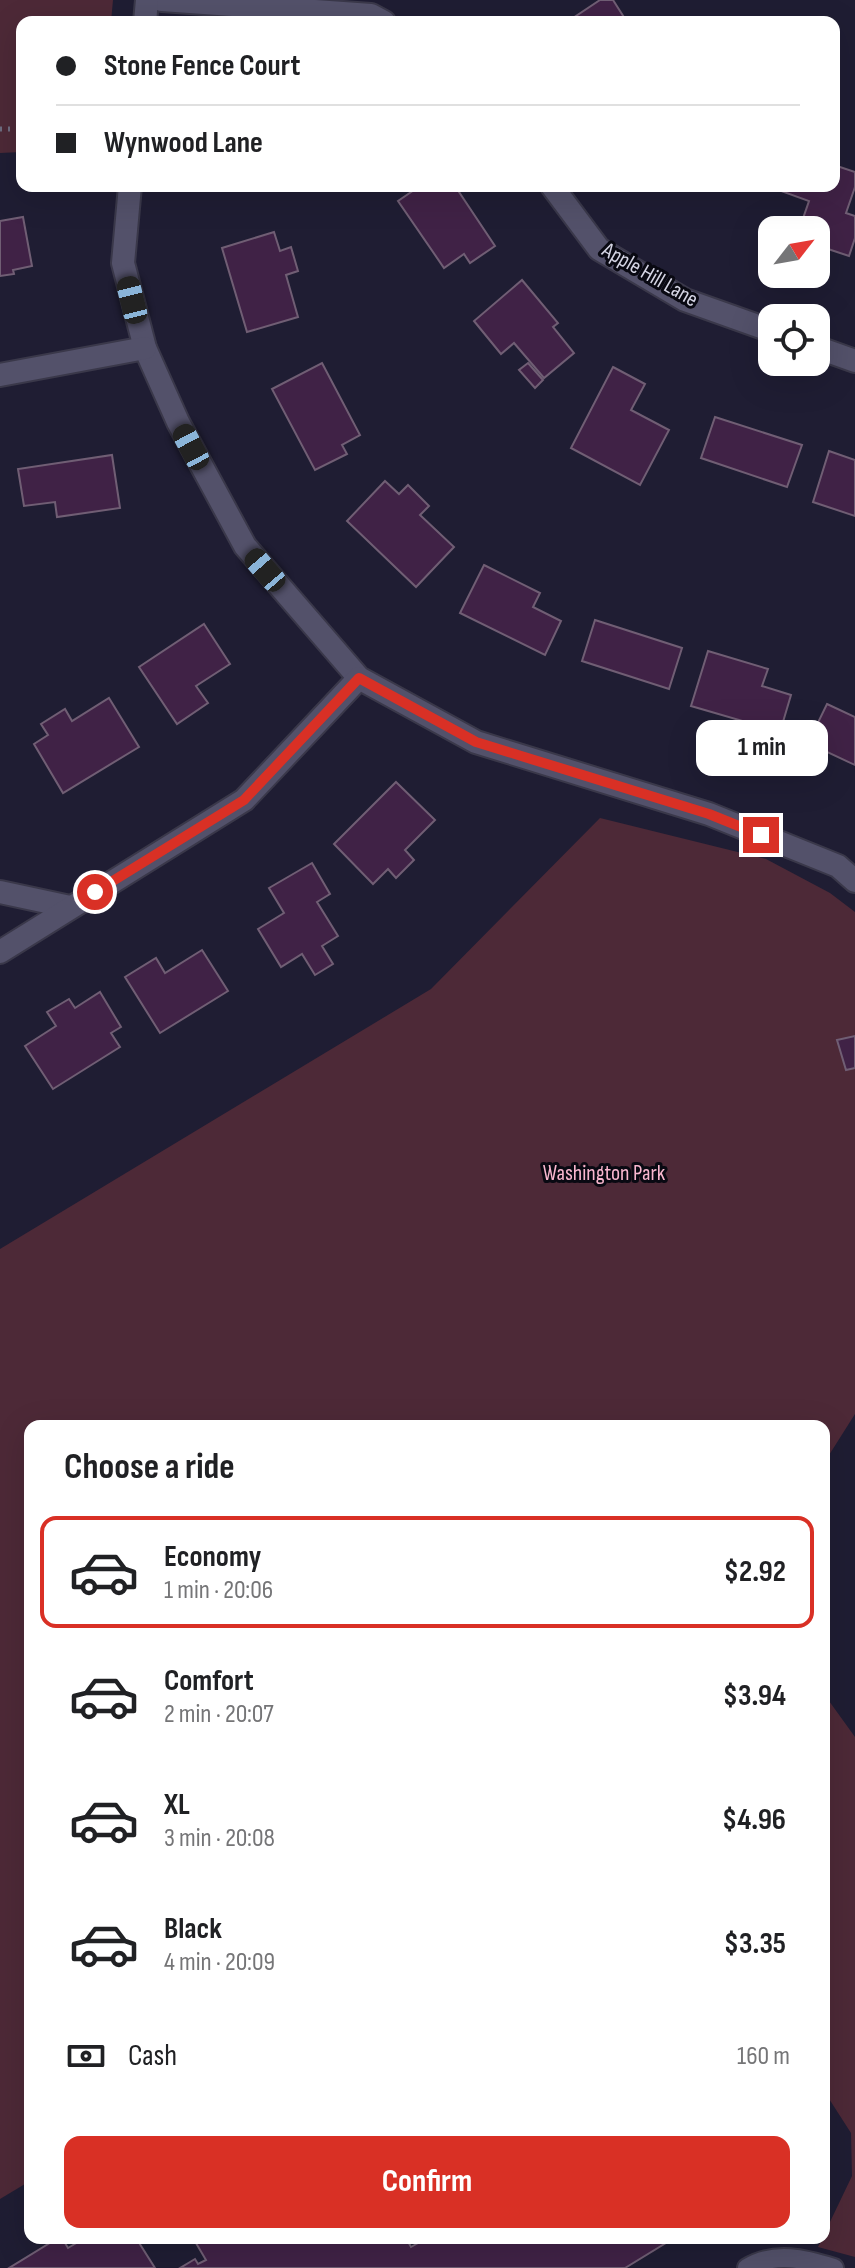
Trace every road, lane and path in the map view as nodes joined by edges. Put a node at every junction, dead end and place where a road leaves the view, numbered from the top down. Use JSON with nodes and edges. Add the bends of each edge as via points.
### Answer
{"nodes":[{"id":1,"x":162,"y":0,"type":"edge"},
{"id":2,"x":373,"y":16,"type":"edge"},
{"id":3,"x":129,"y":192,"type":"edge"},
{"id":4,"x":556,"y":192,"type":"edge"},
{"id":5,"x":758,"y":326,"type":"edge"},
{"id":6,"x":145,"y":348,"type":"junction"},
{"id":7,"x":830,"y":352,"type":"edge"},
{"id":8,"x":855,"y":361,"type":"edge"},
{"id":9,"x":0,"y":375,"type":"edge"},
{"id":10,"x":359,"y":678,"type":"junction"},
{"id":11,"x":855,"y":881,"type":"edge"},
{"id":12,"x":0,"y":892,"type":"edge"},
{"id":13,"x":70,"y":907,"type":"junction"},
{"id":14,"x":0,"y":952,"type":"edge"},
{"id":15,"x":747,"y":2268,"type":"edge"},
{"id":16,"x":834,"y":2268,"type":"edge"}],
"edges":[{"from":1,"to":2,"type":"street"},
{"from":3,"to":6,"type":"street","via":[[123,263]]},
{"from":4,"to":5,"type":"street","name":"Apple Hill Lane","via":[[599,249],[685,300]]},
{"from":6,"to":9,"type":"street"},
{"from":6,"to":10,"type":"street","via":[[245,546]]},
{"from":7,"to":8,"type":"street"},
{"from":10,"to":11,"type":"street","via":[[476,742],[709,814],[838,866]]},
{"from":10,"to":13,"type":"street","via":[[244,800]]},
{"from":12,"to":13,"type":"street"},
{"from":13,"to":14,"type":"street"},
{"from":15,"to":16,"type":"lane","via":[[779,2258]]}]}
